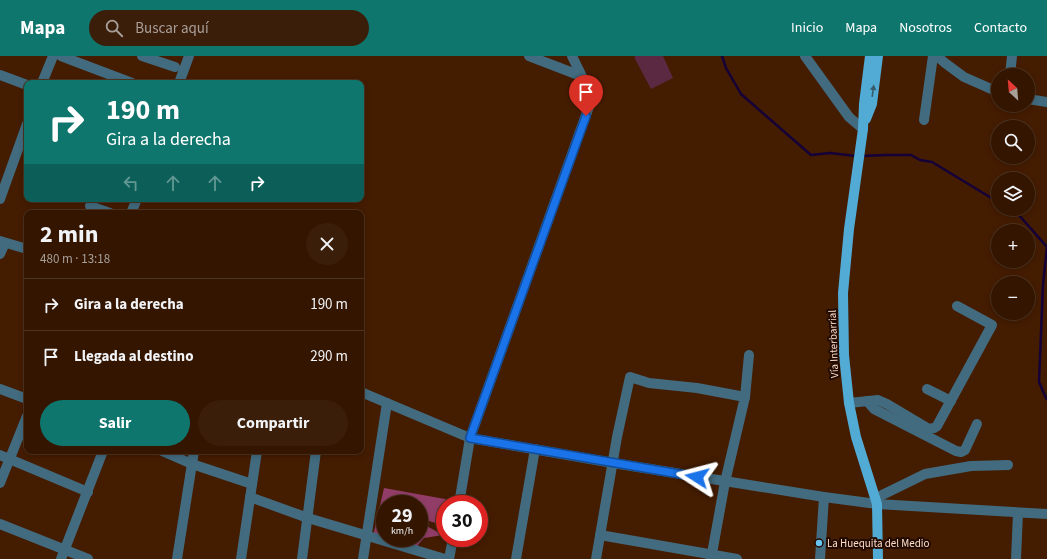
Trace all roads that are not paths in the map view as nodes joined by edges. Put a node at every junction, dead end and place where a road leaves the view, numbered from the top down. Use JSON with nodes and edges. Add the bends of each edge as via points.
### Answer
{"nodes":[{"id":1,"x":53,"y":56,"type":"edge"},
{"id":2,"x":61,"y":56,"type":"edge"},
{"id":3,"x":142,"y":56,"type":"edge"},
{"id":4,"x":189,"y":56,"type":"edge"},
{"id":5,"x":529,"y":56,"type":"edge"},
{"id":6,"x":572,"y":56,"type":"edge"},
{"id":7,"x":870,"y":56,"type":"edge"},
{"id":8,"x":878,"y":56,"type":"edge"},
{"id":9,"x":933,"y":56,"type":"edge"},
{"id":10,"x":937,"y":56,"type":"edge"},
{"id":11,"x":1012,"y":56,"type":"edge"},
{"id":12,"x":810,"y":58,"type":"edge"},
{"id":13,"x":175,"y":68,"type":"dead end"},
{"id":14,"x":1011,"y":68,"type":"edge"},
{"id":15,"x":0,"y":75,"type":"edge"},
{"id":16,"x":581,"y":76,"type":"junction"},
{"id":17,"x":43,"y":80,"type":"edge"},
{"id":18,"x":124,"y":80,"type":"edge"},
{"id":19,"x":180,"y":80,"type":"edge"},
{"id":20,"x":24,"y":84,"type":"edge"},
{"id":21,"x":991,"y":89,"type":"edge"},
{"id":22,"x":1035,"y":100,"type":"edge"},
{"id":23,"x":1047,"y":102,"type":"edge"},
{"id":24,"x":924,"y":120,"type":"dead end"},
{"id":25,"x":863,"y":129,"type":"junction"},
{"id":26,"x":24,"y":135,"type":"edge"},
{"id":27,"x":0,"y":199,"type":"edge"},
{"id":28,"x":90,"y":206,"type":"dead end"},
{"id":29,"x":101,"y":210,"type":"edge"},
{"id":30,"x":2,"y":242,"type":"edge"},
{"id":31,"x":24,"y":248,"type":"edge"},
{"id":32,"x":0,"y":254,"type":"edge"},
{"id":33,"x":957,"y":306,"type":"dead end"},
{"id":34,"x":749,"y":355,"type":"dead end"},
{"id":35,"x":927,"y":388,"type":"dead end"},
{"id":36,"x":0,"y":389,"type":"edge"},
{"id":37,"x":364,"y":393,"type":"edge"},
{"id":38,"x":745,"y":397,"type":"junction"},
{"id":39,"x":24,"y":398,"type":"edge"},
{"id":40,"x":867,"y":401,"type":"junction"},
{"id":41,"x":951,"y":402,"type":"junction"},
{"id":42,"x":387,"y":403,"type":"junction"},
{"id":43,"x":849,"y":403,"type":"junction"},
{"id":44,"x":24,"y":422,"type":"edge"},
{"id":45,"x":977,"y":424,"type":"dead end"},
{"id":46,"x":470,"y":438,"type":"junction"},
{"id":47,"x":535,"y":449,"type":"junction"},
{"id":48,"x":102,"y":454,"type":"edge"},
{"id":49,"x":169,"y":454,"type":"edge"},
{"id":50,"x":194,"y":454,"type":"edge"},
{"id":51,"x":257,"y":454,"type":"edge"},
{"id":52,"x":316,"y":454,"type":"edge"},
{"id":53,"x":5,"y":457,"type":"edge"},
{"id":54,"x":613,"y":463,"type":"junction"},
{"id":55,"x":192,"y":464,"type":"junction"},
{"id":56,"x":1008,"y":465,"type":"dead end"},
{"id":57,"x":725,"y":482,"type":"junction"},
{"id":58,"x":0,"y":483,"type":"edge"},
{"id":59,"x":252,"y":484,"type":"junction"},
{"id":60,"x":88,"y":492,"type":"junction"},
{"id":61,"x":460,"y":495,"type":"edge"},
{"id":62,"x":250,"y":497,"type":"junction"},
{"id":63,"x":824,"y":498,"type":"junction"},
{"id":64,"x":877,"y":501,"type":"junction"},
{"id":65,"x":1018,"y":513,"type":"junction"},
{"id":66,"x":1047,"y":514,"type":"edge"},
{"id":67,"x":308,"y":518,"type":"junction"},
{"id":68,"x":0,"y":524,"type":"edge"},
{"id":69,"x":600,"y":535,"type":"junction"},
{"id":70,"x":366,"y":536,"type":"junction"},
{"id":71,"x":451,"y":547,"type":"edge"},
{"id":72,"x":63,"y":554,"type":"edge"},
{"id":73,"x":711,"y":557,"type":"edge"},
{"id":74,"x":88,"y":559,"type":"edge"},
{"id":75,"x":177,"y":559,"type":"edge"},
{"id":76,"x":241,"y":559,"type":"edge"},
{"id":77,"x":302,"y":559,"type":"edge"},
{"id":78,"x":363,"y":559,"type":"edge"},
{"id":79,"x":445,"y":559,"type":"edge"},
{"id":80,"x":449,"y":559,"type":"edge"},
{"id":81,"x":516,"y":559,"type":"edge"},
{"id":82,"x":596,"y":559,"type":"edge"},
{"id":83,"x":737,"y":559,"type":"edge"},
{"id":84,"x":820,"y":559,"type":"edge"},
{"id":85,"x":878,"y":559,"type":"edge"},
{"id":86,"x":1016,"y":559,"type":"edge"}],
"edges":[{"from":1,"to":17,"type":"street"},
{"from":2,"to":18,"type":"street"},
{"from":3,"to":13,"type":"street"},
{"from":4,"to":19,"type":"street"},
{"from":5,"to":16,"type":"street"},
{"from":6,"to":16,"type":"street"},
{"from":7,"to":25,"type":"main road","name":"Vía Interbarrial"},
{"from":25,"to":8,"type":"main road","name":"Vía Interbarrial","one_way":true,"via":[[872,104]]},
{"from":9,"to":24,"type":"street"},
{"from":10,"to":21,"type":"street","via":[[964,77]]},
{"from":11,"to":14,"type":"street"},
{"from":12,"to":25,"type":"street","via":[[849,117]]},
{"from":15,"to":20,"type":"street"},
{"from":16,"to":46,"type":"street","via":[[591,101]]},
{"from":22,"to":23,"type":"street"},
{"from":25,"to":43,"type":"main road","name":"Vía Interbarrial","via":[[843,293],[844,355]]},
{"from":26,"to":27,"type":"street"},
{"from":28,"to":29,"type":"street"},
{"from":30,"to":31,"type":"street"},
{"from":30,"to":32,"type":"street"},
{"from":33,"to":41,"type":"street","via":[[992,325]]},
{"from":34,"to":38,"type":"street"},
{"from":35,"to":41,"type":"street"},
{"from":36,"to":39,"type":"street"},
{"from":37,"to":42,"type":"street"},
{"from":38,"to":54,"type":"street","via":[[649,383],[630,377]]},
{"from":38,"to":57,"type":"street"},
{"from":40,"to":41,"type":"street","via":[[883,402],[929,429],[937,426]]},
{"from":40,"to":43,"type":"street"},
{"from":40,"to":45,"type":"street","via":[[874,409],[956,451],[965,450]]},
{"from":42,"to":46,"type":"street"},
{"from":42,"to":70,"type":"street"},
{"from":43,"to":64,"type":"main road","name":"Vía Interbarrial","via":[[856,437]]},
{"from":44,"to":53,"type":"street"},
{"from":46,"to":47,"type":"street"},
{"from":46,"to":61,"type":"street"},
{"from":47,"to":54,"type":"street"},
{"from":47,"to":81,"type":"street"},
{"from":48,"to":60,"type":"street"},
{"from":49,"to":55,"type":"street"},
{"from":50,"to":55,"type":"street"},
{"from":51,"to":59,"type":"street"},
{"from":52,"to":67,"type":"street"},
{"from":53,"to":58,"type":"street"},
{"from":53,"to":60,"type":"street"},
{"from":54,"to":57,"type":"street"},
{"from":54,"to":69,"type":"street"},
{"from":55,"to":59,"type":"street"},
{"from":55,"to":75,"type":"street"},
{"from":56,"to":64,"type":"street","via":[[971,466],[925,474]]},
{"from":57,"to":63,"type":"street"},
{"from":57,"to":73,"type":"street"},
{"from":59,"to":62,"type":"street"},
{"from":60,"to":72,"type":"street"},
{"from":62,"to":67,"type":"street"},
{"from":62,"to":76,"type":"street"},
{"from":63,"to":64,"type":"street"},
{"from":63,"to":84,"type":"street"},
{"from":64,"to":65,"type":"street"},
{"from":64,"to":85,"type":"main road","name":"Vía Interbarrial"},
{"from":65,"to":66,"type":"street"},
{"from":65,"to":86,"type":"street"},
{"from":67,"to":70,"type":"street"},
{"from":67,"to":77,"type":"street"},
{"from":68,"to":72,"type":"street"},
{"from":69,"to":73,"type":"street"},
{"from":69,"to":82,"type":"street"},
{"from":70,"to":78,"type":"street"},
{"from":70,"to":79,"type":"street"},
{"from":71,"to":80,"type":"street"},
{"from":72,"to":74,"type":"street"},
{"from":73,"to":83,"type":"street"}]}
